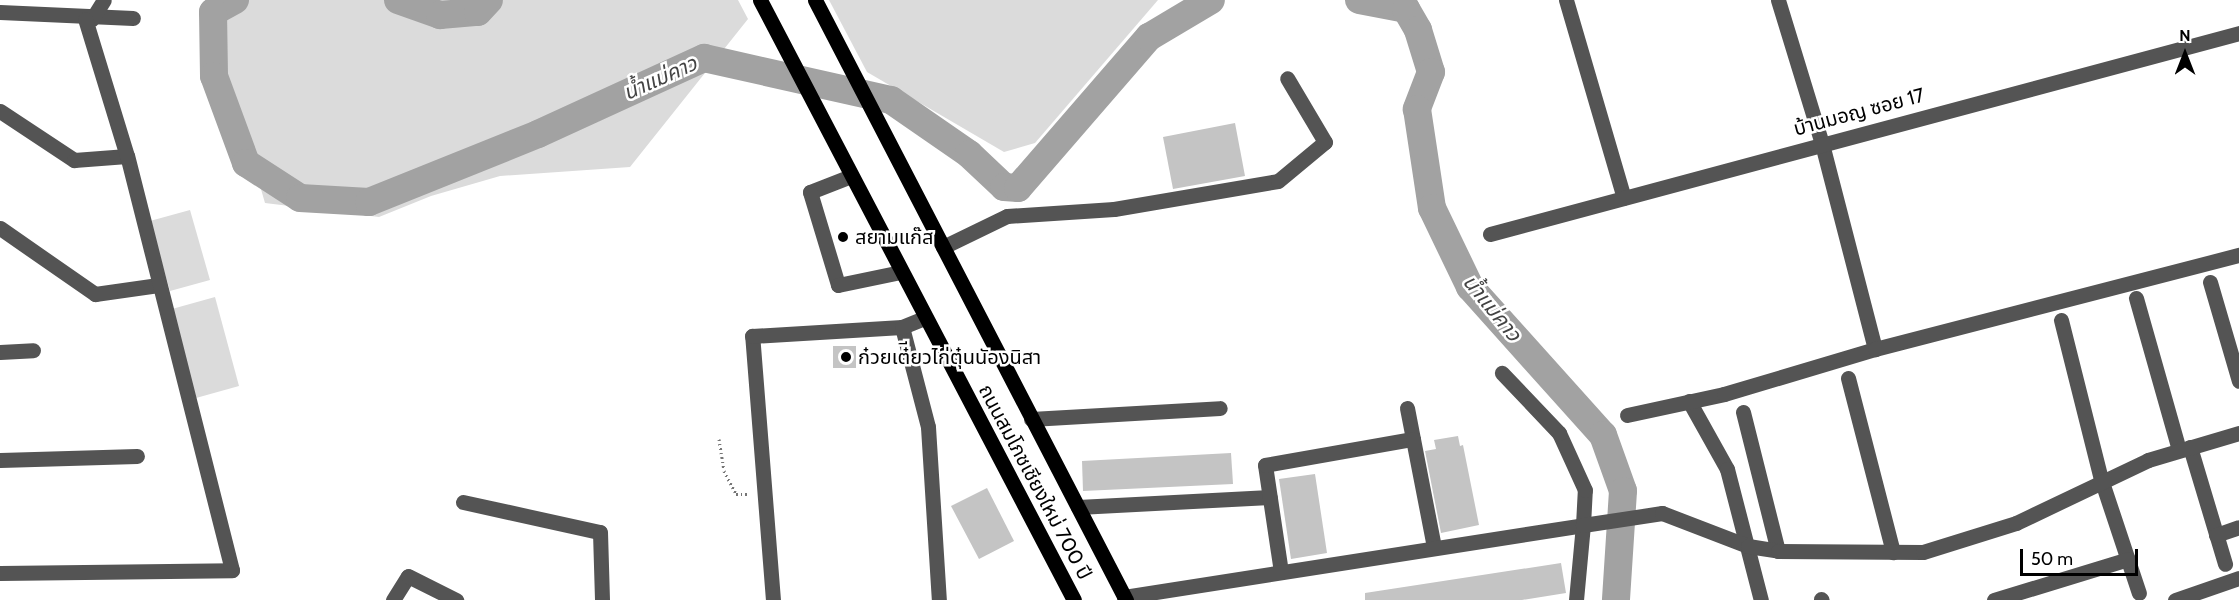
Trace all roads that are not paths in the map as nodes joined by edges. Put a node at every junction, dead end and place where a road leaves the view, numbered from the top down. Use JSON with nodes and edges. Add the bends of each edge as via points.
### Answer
{"nodes":[{"id":1,"x":104,"y":0,"type":"edge"},
{"id":2,"x":760,"y":0,"type":"edge"},
{"id":3,"x":815,"y":0,"type":"edge"},
{"id":4,"x":1566,"y":0,"type":"edge"},
{"id":5,"x":1778,"y":0,"type":"edge"},
{"id":6,"x":0,"y":12,"type":"edge"},
{"id":7,"x":133,"y":18,"type":"dead end"},
{"id":8,"x":88,"y":19,"type":"junction"},
{"id":9,"x":2239,"y":33,"type":"edge"},
{"id":10,"x":1287,"y":78,"type":"dead end"},
{"id":11,"x":0,"y":111,"type":"edge"},
{"id":12,"x":1822,"y":144,"type":"junction"},
{"id":13,"x":127,"y":156,"type":"junction"},
{"id":14,"x":851,"y":176,"type":"junction"},
{"id":15,"x":1624,"y":198,"type":"junction"},
{"id":16,"x":0,"y":228,"type":"edge"},
{"id":17,"x":1490,"y":234,"type":"dead end"},
{"id":18,"x":944,"y":247,"type":"junction"},
{"id":19,"x":2239,"y":255,"type":"edge"},
{"id":20,"x":901,"y":272,"type":"junction"},
{"id":21,"x":2210,"y":282,"type":"dead end"},
{"id":22,"x":158,"y":285,"type":"junction"},
{"id":23,"x":2136,"y":298,"type":"dead end"},
{"id":24,"x":924,"y":318,"type":"junction"},
{"id":25,"x":2061,"y":320,"type":"dead end"},
{"id":26,"x":902,"y":327,"type":"junction"},
{"id":27,"x":1875,"y":349,"type":"junction"},
{"id":28,"x":33,"y":350,"type":"dead end"},
{"id":29,"x":0,"y":352,"type":"edge"},
{"id":30,"x":1502,"y":373,"type":"dead end"},
{"id":31,"x":1848,"y":378,"type":"dead end"},
{"id":32,"x":2239,"y":381,"type":"edge"},
{"id":33,"x":1689,"y":401,"type":"junction"},
{"id":34,"x":1220,"y":408,"type":"dead end"},
{"id":35,"x":1407,"y":408,"type":"dead end"},
{"id":36,"x":1743,"y":412,"type":"dead end"},
{"id":37,"x":1628,"y":415,"type":"dead end"},
{"id":38,"x":1031,"y":419,"type":"junction"},
{"id":39,"x":2239,"y":433,"type":"edge"},
{"id":40,"x":1413,"y":439,"type":"junction"},
{"id":41,"x":2185,"y":449,"type":"junction"},
{"id":42,"x":137,"y":456,"type":"dead end"},
{"id":43,"x":0,"y":460,"type":"edge"},
{"id":44,"x":2101,"y":479,"type":"junction"},
{"id":45,"x":1270,"y":497,"type":"junction"},
{"id":46,"x":463,"y":502,"type":"dead end"},
{"id":47,"x":1078,"y":507,"type":"junction"},
{"id":48,"x":1590,"y":524,"type":"junction"},
{"id":49,"x":2239,"y":527,"type":"edge"},
{"id":50,"x":2216,"y":535,"type":"junction"},
{"id":51,"x":1748,"y":546,"type":"junction"},
{"id":52,"x":1434,"y":547,"type":"junction"},
{"id":53,"x":1778,"y":551,"type":"junction"},
{"id":54,"x":1893,"y":552,"type":"junction"},
{"id":55,"x":2128,"y":559,"type":"junction"},
{"id":56,"x":2225,"y":564,"type":"dead end"},
{"id":57,"x":1281,"y":572,"type":"junction"},
{"id":58,"x":0,"y":573,"type":"edge"},
{"id":59,"x":2239,"y":578,"type":"edge"},
{"id":60,"x":2139,"y":593,"type":"dead end"},
{"id":61,"x":1125,"y":598,"type":"edge"},
{"id":62,"x":393,"y":600,"type":"edge"},
{"id":63,"x":456,"y":600,"type":"edge"},
{"id":64,"x":602,"y":600,"type":"edge"},
{"id":65,"x":773,"y":600,"type":"edge"},
{"id":66,"x":939,"y":600,"type":"edge"},
{"id":67,"x":1074,"y":600,"type":"edge"},
{"id":68,"x":1576,"y":600,"type":"edge"},
{"id":69,"x":1761,"y":600,"type":"edge"},
{"id":70,"x":1994,"y":600,"type":"edge"},
{"id":71,"x":2175,"y":600,"type":"edge"}],
"edges":[{"from":1,"to":8,"type":"street"},
{"from":2,"to":14,"type":"main road","name":"ถนนสมโภชเชียงใหม่ 700 ปี"},
{"from":3,"to":18,"type":"main road","name":"ถนนสมโภชเชียงใหม่ 700 ปี"},
{"from":4,"to":15,"type":"street"},
{"from":5,"to":12,"type":"street"},
{"from":6,"to":8,"type":"street"},
{"from":7,"to":8,"type":"street"},
{"from":8,"to":13,"type":"street"},
{"from":9,"to":12,"type":"street","name":"บ้านมอญ ซอย 17"},
{"from":10,"to":18,"type":"street","via":[[1325,142],[1278,182],[1114,209],[1007,216]]},
{"from":11,"to":13,"type":"street","via":[[74,160]]},
{"from":12,"to":15,"type":"street","name":"บ้านมอญ ซอย 17"},
{"from":12,"to":27,"type":"street"},
{"from":13,"to":22,"type":"street"},
{"from":14,"to":20,"type":"main road","name":"ถนนสมโภชเชียงใหม่ 700 ปี"},
{"from":14,"to":20,"type":"street","via":[[810,192],[838,285]]},
{"from":15,"to":17,"type":"street","name":"บ้านมอญ ซอย 17"},
{"from":16,"to":22,"type":"street","via":[[95,294]]},
{"from":18,"to":38,"type":"main road","name":"ถนนสมโภชเชียงใหม่ 700 ปี"},
{"from":19,"to":27,"type":"street"},
{"from":20,"to":24,"type":"main road","name":"ถนนสมโภชเชียงใหม่ 700 ปี"},
{"from":21,"to":32,"type":"street"},
{"from":22,"to":58,"type":"street","via":[[232,570]]},
{"from":23,"to":41,"type":"street"},
{"from":24,"to":26,"type":"street"},
{"from":24,"to":67,"type":"main road","name":"ถนนสมโภชเชียงใหม่ 700 ปี"},
{"from":25,"to":44,"type":"street"},
{"from":26,"to":65,"type":"street","via":[[752,336]]},
{"from":26,"to":66,"type":"street","via":[[928,426]]},
{"from":27,"to":33,"type":"street"},
{"from":28,"to":29,"type":"street"},
{"from":30,"to":48,"type":"street","via":[[1559,433],[1585,490]]},
{"from":31,"to":54,"type":"street"},
{"from":33,"to":37,"type":"street"},
{"from":33,"to":51,"type":"street","via":[[1727,469]]},
{"from":34,"to":38,"type":"street"},
{"from":35,"to":40,"type":"street"},
{"from":36,"to":53,"type":"street"},
{"from":38,"to":47,"type":"main road","name":"ถนนสมโภชเชียงใหม่ 700 ปี"},
{"from":39,"to":41,"type":"street"},
{"from":40,"to":45,"type":"street","via":[[1265,465]]},
{"from":40,"to":52,"type":"street"},
{"from":41,"to":44,"type":"street"},
{"from":41,"to":50,"type":"street"},
{"from":42,"to":43,"type":"street"},
{"from":44,"to":54,"type":"street","via":[[2071,499],[1972,538],[1923,552]]},
{"from":44,"to":55,"type":"street"},
{"from":45,"to":47,"type":"street"},
{"from":45,"to":57,"type":"street"},
{"from":46,"to":64,"type":"street","via":[[600,532]]},
{"from":47,"to":61,"type":"main road","name":"ถนนสมโภชเชียงใหม่ 700 ปี"},
{"from":48,"to":51,"type":"street","via":[[1662,513]]},
{"from":48,"to":52,"type":"street"},
{"from":48,"to":68,"type":"street"},
{"from":49,"to":50,"type":"street"},
{"from":50,"to":56,"type":"street"},
{"from":51,"to":53,"type":"street"},
{"from":51,"to":69,"type":"street"},
{"from":52,"to":57,"type":"street"},
{"from":53,"to":54,"type":"street"},
{"from":55,"to":60,"type":"street"},
{"from":55,"to":70,"type":"street"},
{"from":57,"to":61,"type":"street"},
{"from":59,"to":71,"type":"street"},
{"from":62,"to":63,"type":"street","via":[[408,576]]}]}
